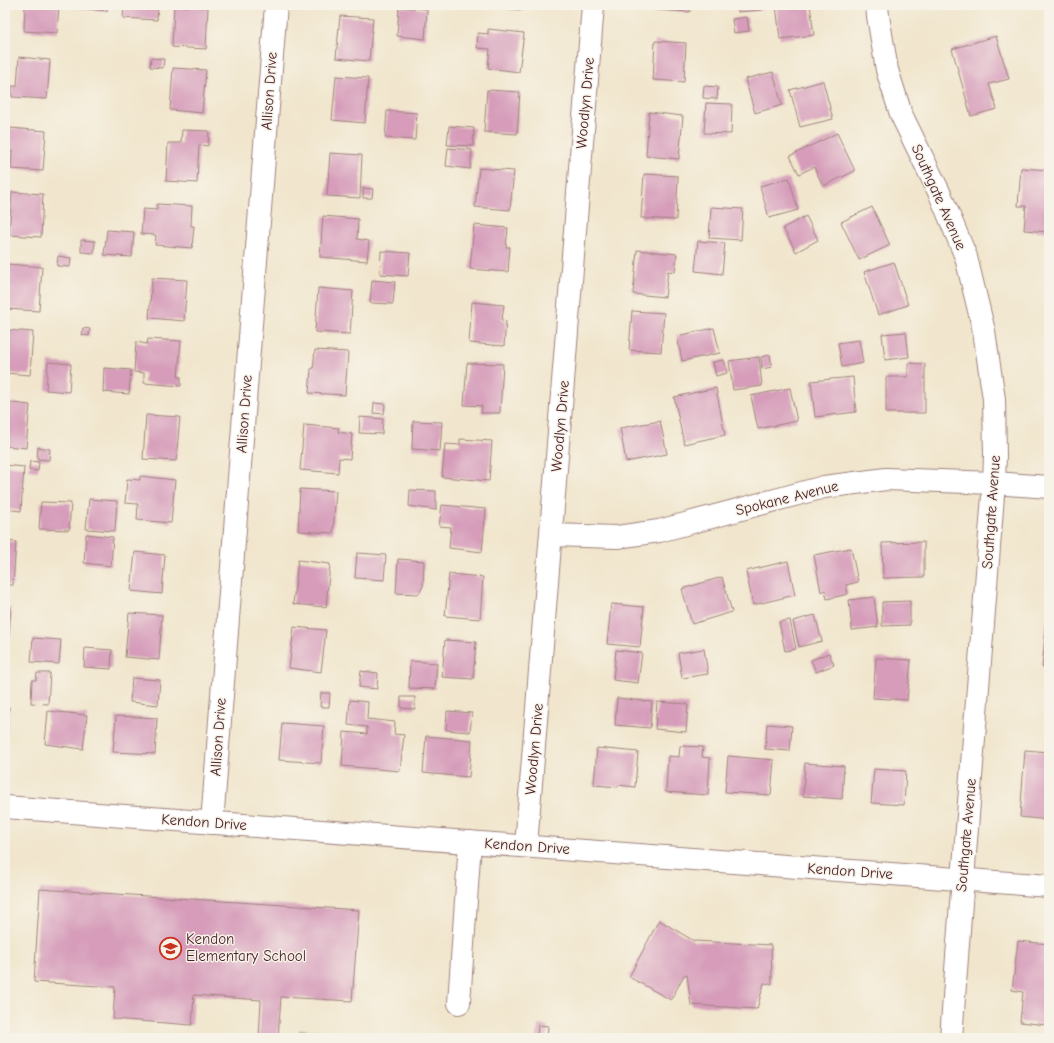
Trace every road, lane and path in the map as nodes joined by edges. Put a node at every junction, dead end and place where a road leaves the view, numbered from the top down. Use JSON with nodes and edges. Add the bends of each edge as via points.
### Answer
{"nodes":[{"id":1,"x":276,"y":5,"type":"edge"},
{"id":2,"x":593,"y":5,"type":"edge"},
{"id":3,"x":877,"y":5,"type":"edge"},
{"id":4,"x":994,"y":483,"type":"junction"},
{"id":5,"x":1049,"y":487,"type":"edge"},
{"id":6,"x":551,"y":535,"type":"junction"},
{"id":7,"x":5,"y":807,"type":"edge"},
{"id":8,"x":212,"y":822,"type":"junction"},
{"id":9,"x":470,"y":842,"type":"junction"},
{"id":10,"x":526,"y":846,"type":"junction"},
{"id":11,"x":963,"y":879,"type":"junction"},
{"id":12,"x":1049,"y":886,"type":"edge"},
{"id":13,"x":459,"y":1004,"type":"dead end"},
{"id":14,"x":951,"y":1038,"type":"edge"}],
"edges":[{"from":1,"to":8,"type":"street","name":"Allison Drive"},
{"from":2,"to":6,"type":"street","name":"Woodlyn Drive"},
{"from":3,"to":4,"type":"street","name":"Southgate Avenue","via":[[886,70],[901,114],[940,194],[966,257],[984,331],[994,399]]},
{"from":4,"to":5,"type":"street","name":"Spokane Avenue"},
{"from":4,"to":6,"type":"street","name":"Spokane Avenue","via":[[886,479],[824,487],[659,531],[617,537]]},
{"from":4,"to":11,"type":"street","name":"Southgate Avenue"},
{"from":6,"to":10,"type":"street","name":"Woodlyn Drive"},
{"from":7,"to":8,"type":"street","name":"Kendon Drive"},
{"from":8,"to":9,"type":"street","name":"Kendon Drive"},
{"from":9,"to":10,"type":"street","name":"Kendon Drive"},
{"from":9,"to":13,"type":"street"},
{"from":10,"to":11,"type":"street","name":"Kendon Drive"},
{"from":11,"to":12,"type":"street","name":"Kendon Drive"},
{"from":11,"to":14,"type":"street","name":"Southgate Avenue"}]}
